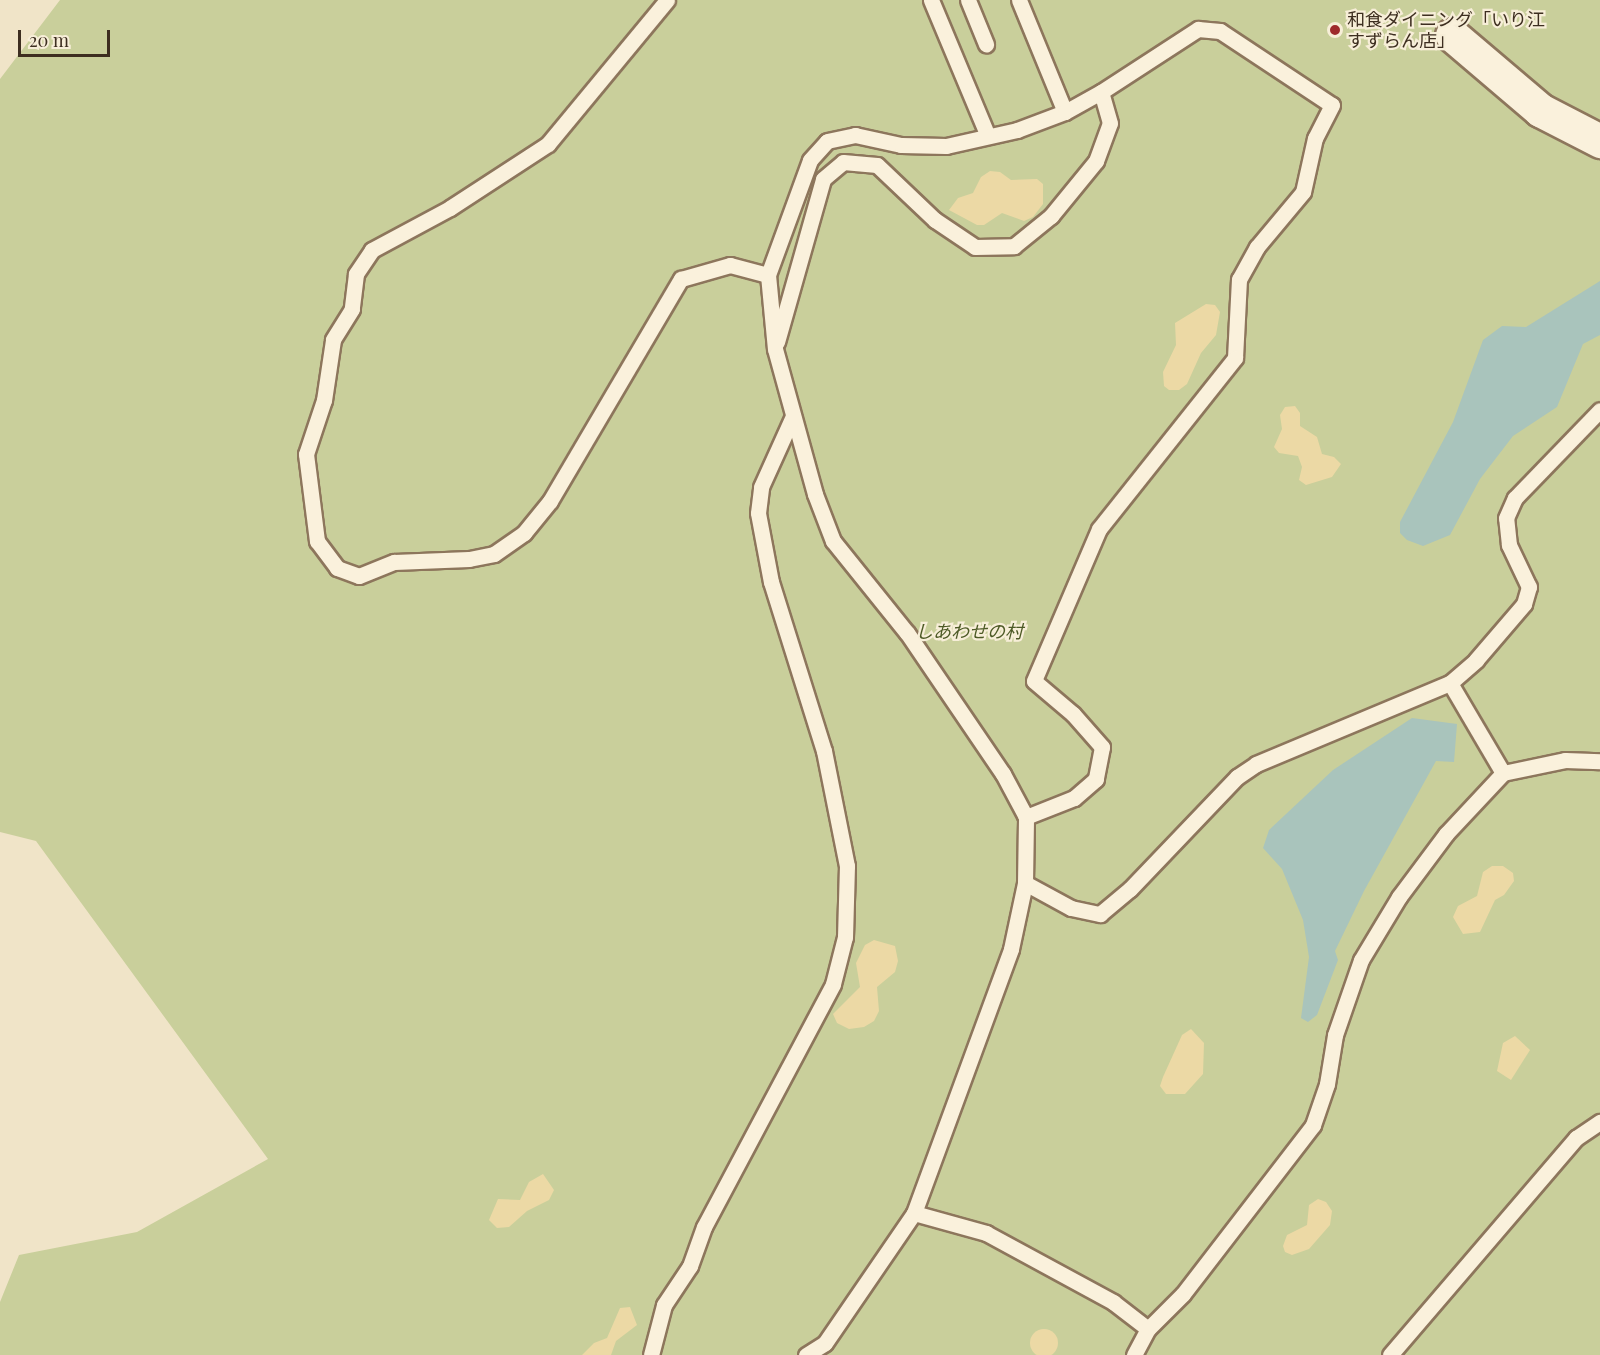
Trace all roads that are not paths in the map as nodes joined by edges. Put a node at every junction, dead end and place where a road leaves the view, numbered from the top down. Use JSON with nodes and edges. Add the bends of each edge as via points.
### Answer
{"nodes":[{"id":1,"x":667,"y":0,"type":"edge"},
{"id":2,"x":931,"y":0,"type":"edge"},
{"id":3,"x":968,"y":0,"type":"edge"},
{"id":4,"x":1019,"y":0,"type":"edge"},
{"id":5,"x":1452,"y":35,"type":"dead end"},
{"id":6,"x":986,"y":45,"type":"dead end"},
{"id":7,"x":1101,"y":92,"type":"junction"},
{"id":8,"x":1065,"y":112,"type":"junction"},
{"id":9,"x":988,"y":136,"type":"junction"},
{"id":10,"x":1600,"y":141,"type":"edge"},
{"id":11,"x":768,"y":275,"type":"junction"},
{"id":12,"x":774,"y":349,"type":"junction"},
{"id":13,"x":1600,"y":410,"type":"edge"},
{"id":14,"x":793,"y":416,"type":"junction"},
{"id":15,"x":1450,"y":683,"type":"junction"},
{"id":16,"x":1600,"y":761,"type":"edge"},
{"id":17,"x":1503,"y":773,"type":"junction"},
{"id":18,"x":1026,"y":817,"type":"junction"},
{"id":19,"x":1025,"y":883,"type":"junction"},
{"id":20,"x":1600,"y":1122,"type":"edge"},
{"id":21,"x":914,"y":1213,"type":"junction"},
{"id":22,"x":1148,"y":1329,"type":"junction"},
{"id":23,"x":651,"y":1355,"type":"edge"},
{"id":24,"x":806,"y":1355,"type":"edge"},
{"id":25,"x":1134,"y":1355,"type":"edge"},
{"id":26,"x":1390,"y":1355,"type":"edge"}],
"edges":[{"from":1,"to":11,"type":"lane","via":[[548,144],[450,208],[372,250],[356,274],[352,309],[333,340],[324,400],[306,454],[317,542],[337,568],[359,576],[394,562],[469,560],[494,554],[524,533],[550,501],[681,279],[730,265]]},
{"from":2,"to":9,"type":"lane"},
{"from":3,"to":6,"type":"lane"},
{"from":4,"to":8,"type":"lane"},
{"from":5,"to":10,"type":"street","via":[[1540,110]]},
{"from":7,"to":8,"type":"lane"},
{"from":7,"to":12,"type":"lane","via":[[1110,123],[1096,161],[1051,216],[1014,246],[975,247],[935,220],[877,165],[843,162],[823,178]]},
{"from":7,"to":18,"type":"lane","via":[[1198,29],[1220,31],[1332,105],[1315,138],[1304,192],[1257,247],[1239,279],[1235,358],[1099,529],[1034,681],[1073,714],[1102,747],[1096,779],[1074,798]]},
{"from":8,"to":9,"type":"lane"},
{"from":9,"to":11,"type":"lane","via":[[946,146],[901,146],[855,135],[827,141],[810,160]]},
{"from":11,"to":12,"type":"lane"},
{"from":12,"to":14,"type":"lane"},
{"from":13,"to":15,"type":"lane","via":[[1515,498],[1506,518],[1509,544],[1529,587],[1524,604],[1476,660]]},
{"from":14,"to":18,"type":"lane","via":[[833,541],[908,633],[1003,774]]},
{"from":14,"to":23,"type":"lane","via":[[761,487],[758,513],[771,582],[824,751],[847,866],[845,937],[833,984],[704,1227],[690,1266],[664,1305]]},
{"from":15,"to":17,"type":"lane"},
{"from":15,"to":19,"type":"lane","via":[[1256,764],[1237,777],[1130,889],[1100,914],[1071,908]]},
{"from":16,"to":17,"type":"lane","via":[[1565,760]]},
{"from":17,"to":22,"type":"lane","via":[[1446,834],[1399,897],[1361,960],[1335,1035],[1327,1084],[1313,1125],[1183,1294]]},
{"from":18,"to":19,"type":"lane"},
{"from":19,"to":21,"type":"lane","via":[[1011,949]]},
{"from":20,"to":26,"type":"lane","via":[[1576,1138]]},
{"from":21,"to":22,"type":"lane","via":[[986,1233],[1113,1302]]},
{"from":21,"to":24,"type":"lane","via":[[831,1335]]},
{"from":22,"to":25,"type":"lane"}]}
